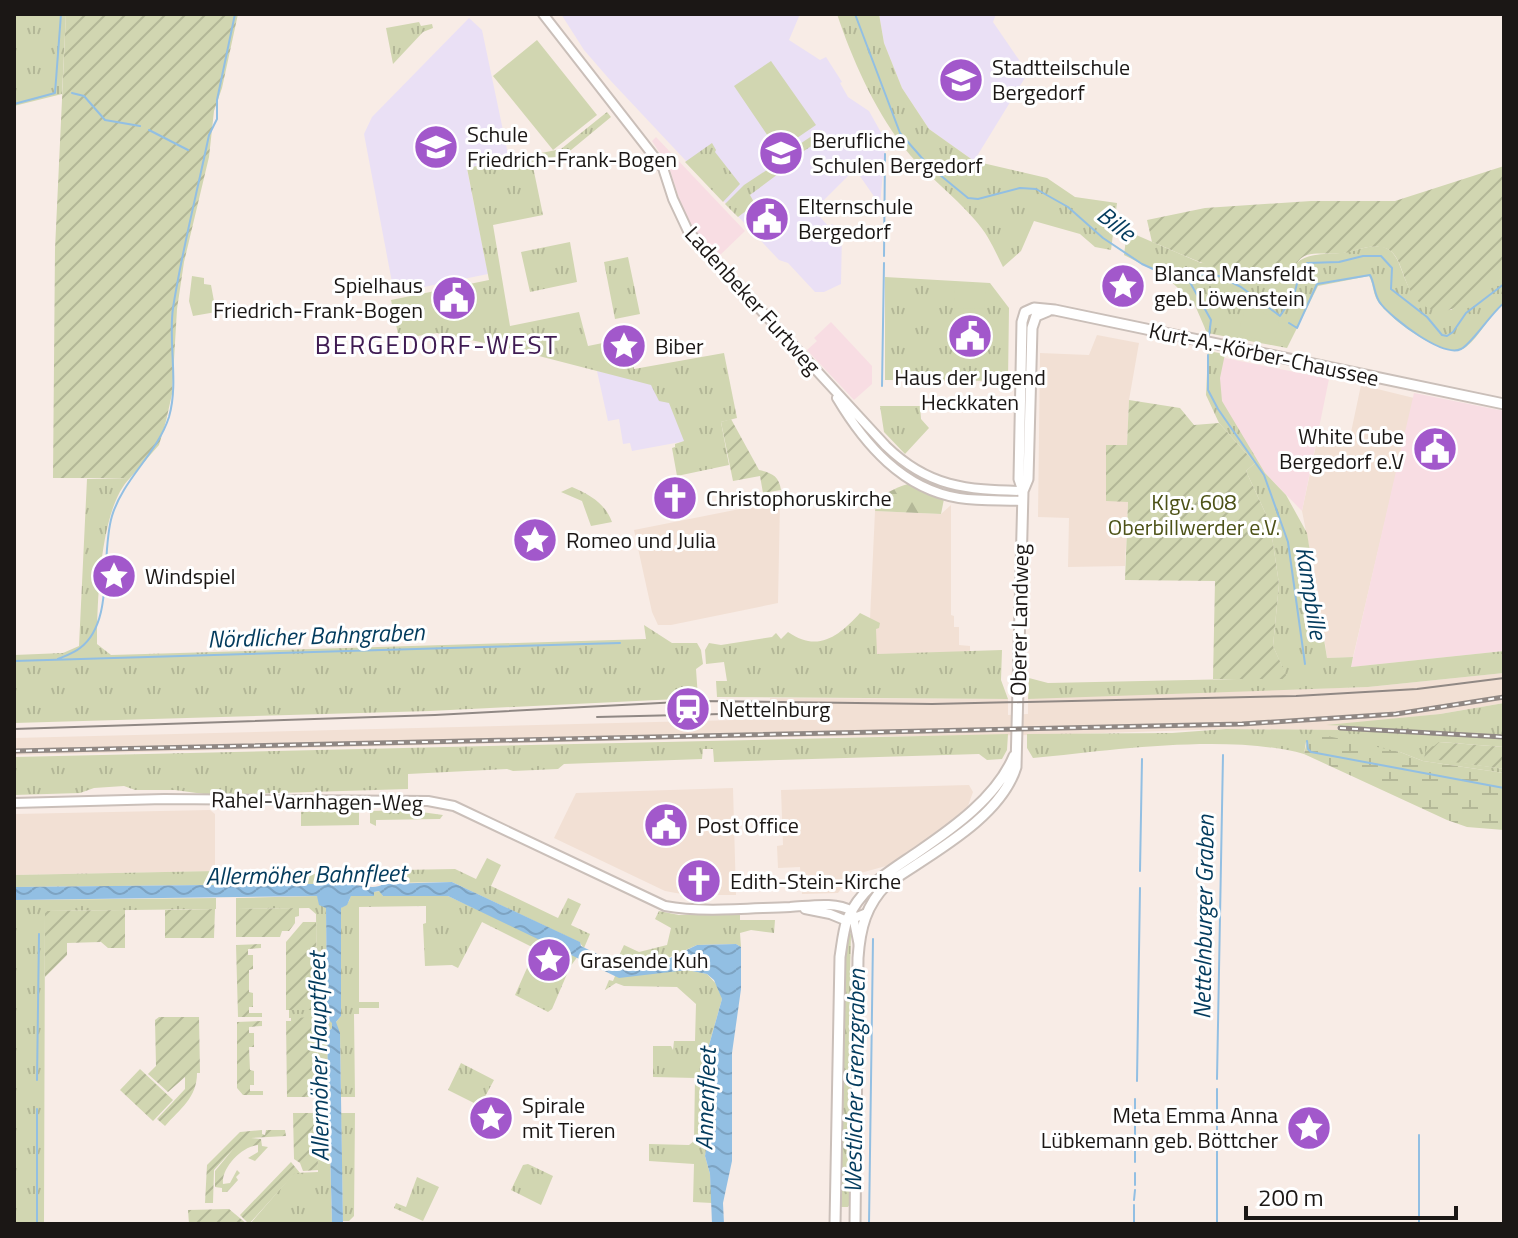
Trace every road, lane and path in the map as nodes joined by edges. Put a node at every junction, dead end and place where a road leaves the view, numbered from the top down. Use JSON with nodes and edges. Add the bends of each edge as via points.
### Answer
{"nodes":[{"id":1,"x":543,"y":14,"type":"edge"},
{"id":2,"x":1055,"y":310,"type":"junction"},
{"id":3,"x":1025,"y":312,"type":"joint"},
{"id":4,"x":1026,"y":376,"type":"junction"},
{"id":5,"x":1504,"y":404,"type":"edge"},
{"id":6,"x":1022,"y":496,"type":"junction"},
{"id":7,"x":1016,"y":749,"type":"junction"},
{"id":8,"x":14,"y":803,"type":"edge"},
{"id":9,"x":867,"y":913,"type":"junction"},
{"id":10,"x":851,"y":917,"type":"junction"},
{"id":11,"x":859,"y":946,"type":"junction"},
{"id":12,"x":835,"y":1224,"type":"edge"},
{"id":13,"x":855,"y":1224,"type":"edge"}],
"edges":[{"from":1,"to":6,"type":"street","name":"Ladenbeker Furtweg","via":[[663,168],[688,231],[831,387],[877,454],[913,482],[957,498]]},
{"from":2,"to":3,"type":"main road","name":"Kurt-A.-Körber-Chaussee"},
{"from":2,"to":4,"type":"main road","name":"Oberer Landweg","via":[[1035,319]]},
{"from":2,"to":5,"type":"main road","name":"Kurt-A.-Körber-Chaussee"},
{"from":3,"to":4,"type":"main road","name":"Oberer Landweg"},
{"from":4,"to":6,"type":"main road","name":"Oberer Landweg","via":[[1028,479]]},
{"from":6,"to":7,"type":"main road","name":"Oberer Landweg"},
{"from":7,"to":9,"type":"main road","name":"Oberer Landweg","via":[[1013,777],[989,811],[887,884]]},
{"from":7,"to":10,"type":"main road","via":[[999,782],[980,802],[871,885]]},
{"from":8,"to":10,"type":"street","name":"Rahel-Varnhagen-Weg","via":[[428,801],[454,806],[665,906],[789,907]]},
{"from":9,"to":10,"type":"street"},
{"from":9,"to":11,"type":"main road"},
{"from":10,"to":11,"type":"street"},
{"from":10,"to":12,"type":"main road","via":[[840,957]]},
{"from":11,"to":13,"type":"main road"}]}
